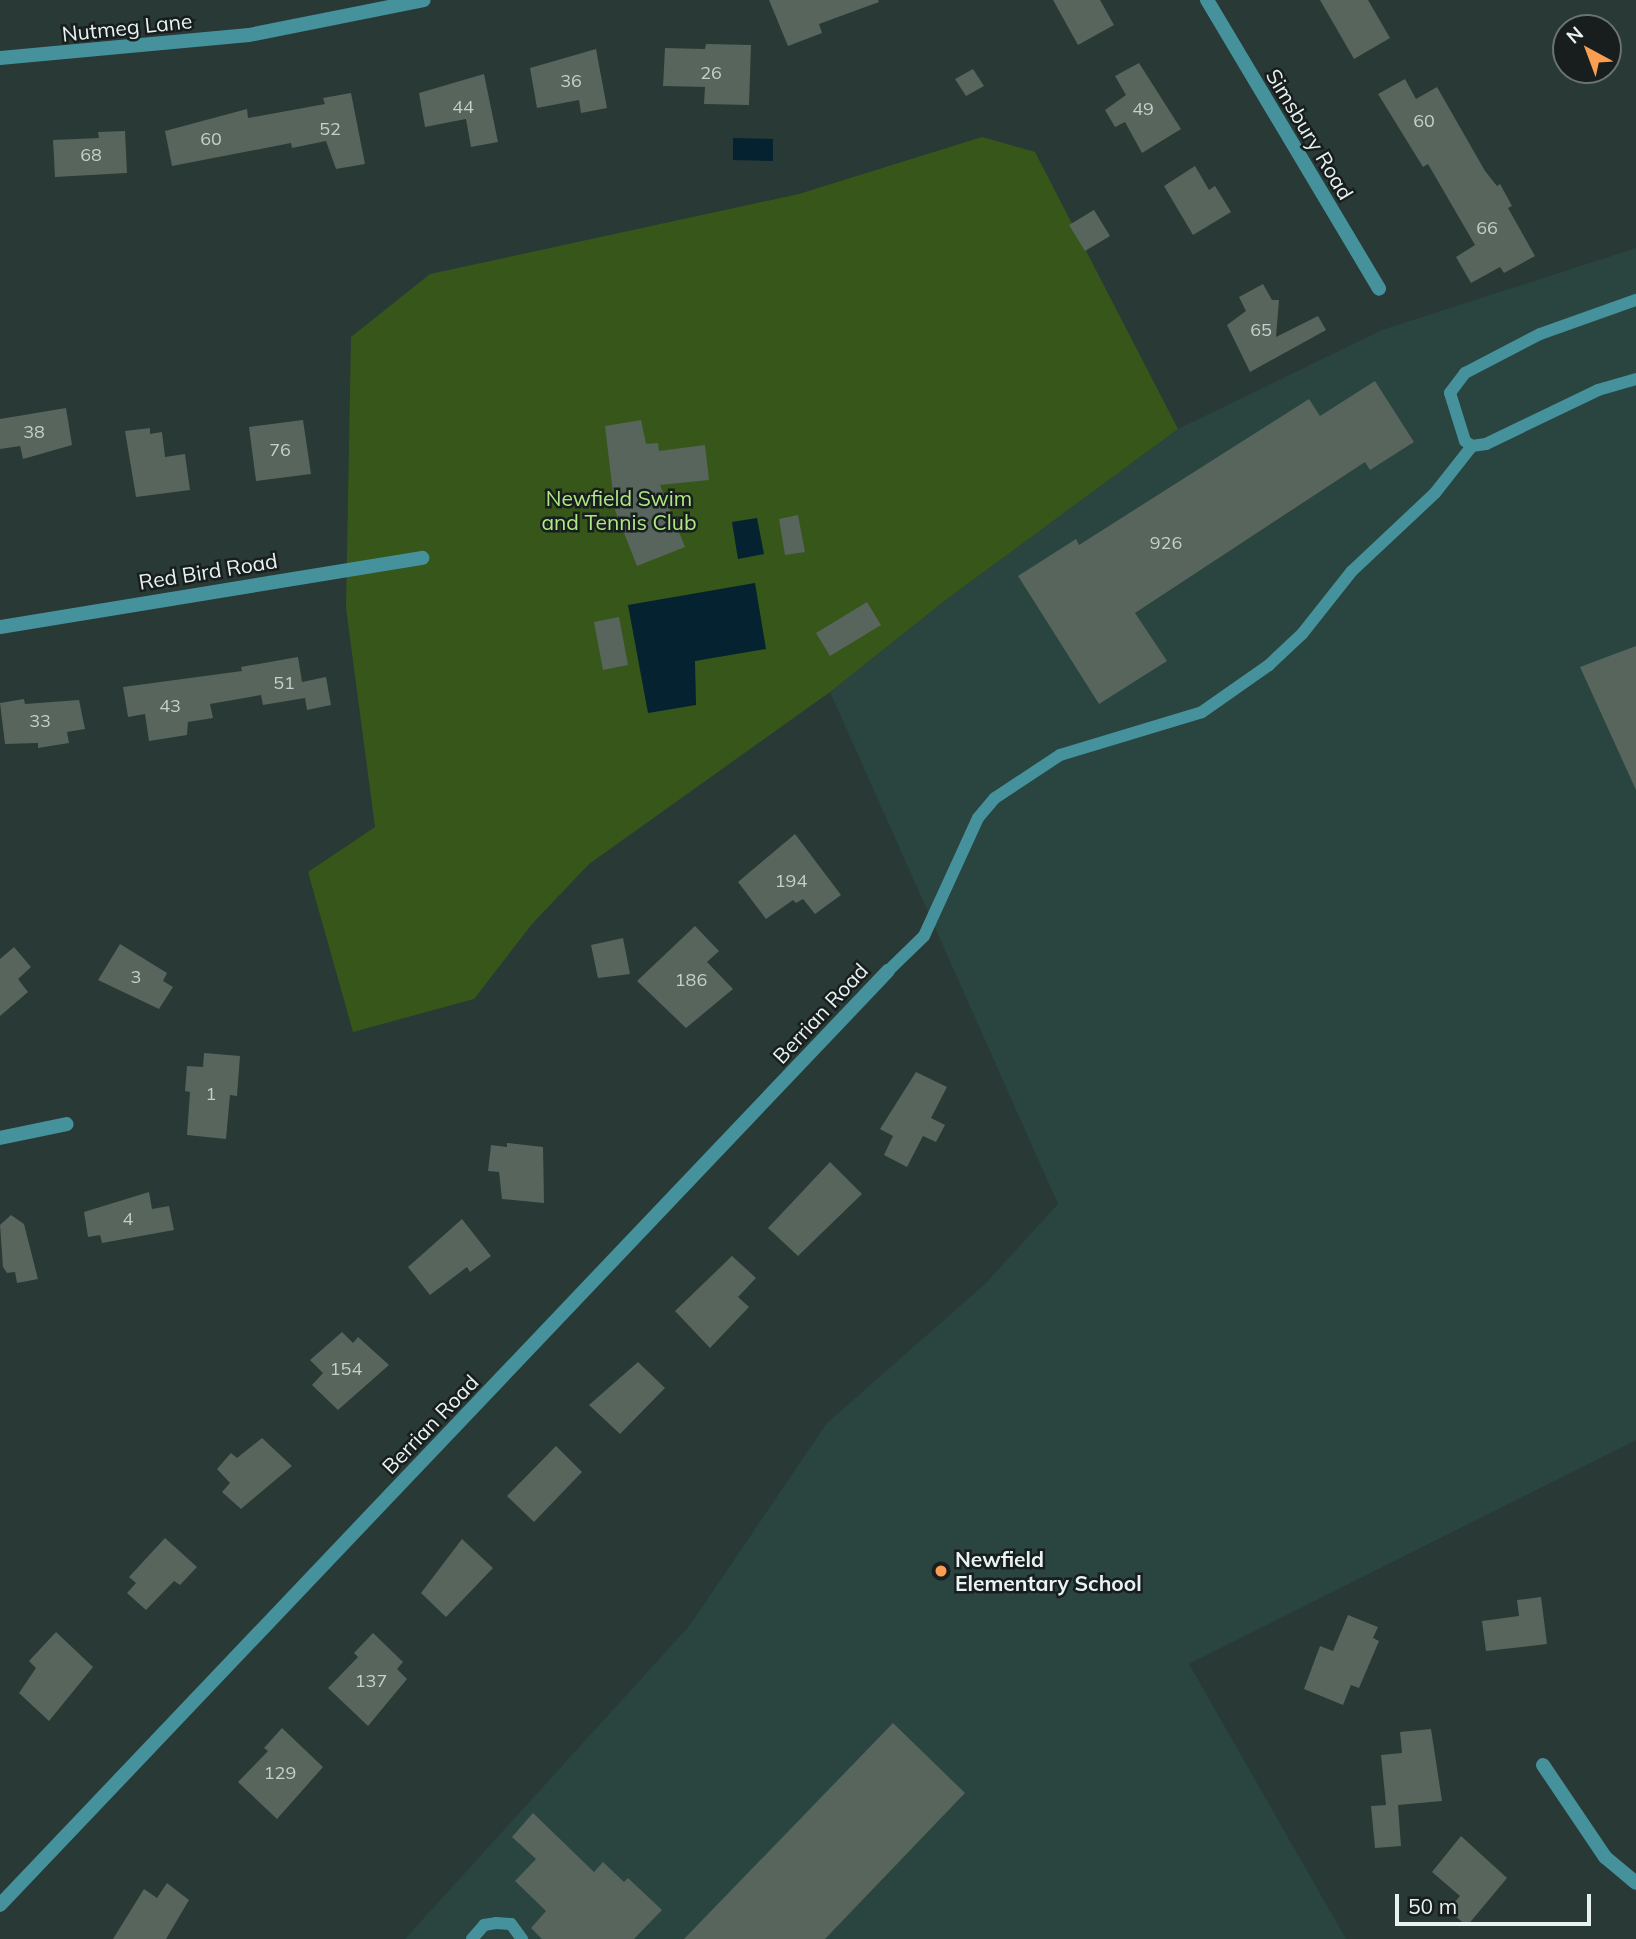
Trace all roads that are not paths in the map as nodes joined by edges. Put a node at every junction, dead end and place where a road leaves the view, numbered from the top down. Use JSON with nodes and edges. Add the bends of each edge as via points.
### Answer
{"nodes":[{"id":1,"x":424,"y":0,"type":"edge"},
{"id":2,"x":1207,"y":0,"type":"edge"},
{"id":3,"x":0,"y":58,"type":"edge"},
{"id":4,"x":1379,"y":289,"type":"dead end"},
{"id":5,"x":1636,"y":300,"type":"edge"},
{"id":6,"x":1636,"y":379,"type":"edge"},
{"id":7,"x":1472,"y":446,"type":"junction"},
{"id":8,"x":422,"y":558,"type":"dead end"},
{"id":9,"x":0,"y":627,"type":"edge"},
{"id":10,"x":888,"y":971,"type":"joint"},
{"id":11,"x":67,"y":1124,"type":"dead end"},
{"id":12,"x":0,"y":1138,"type":"edge"},
{"id":13,"x":1543,"y":1765,"type":"dead end"},
{"id":14,"x":1636,"y":1883,"type":"edge"},
{"id":15,"x":0,"y":1905,"type":"edge"},
{"id":16,"x":472,"y":1939,"type":"edge"},
{"id":17,"x":522,"y":1939,"type":"edge"}],
"edges":[{"from":1,"to":3,"type":"street","name":"Nutmeg Lane","via":[[249,35]]},
{"from":2,"to":4,"type":"street","name":"Simsbury Road"},
{"from":5,"to":7,"type":"lane","via":[[1540,334],[1465,373],[1450,393],[1465,440]]},
{"from":6,"to":7,"type":"lane","via":[[1598,390],[1486,444]]},
{"from":7,"to":10,"type":"lane","via":[[1435,493],[1352,571],[1302,634],[1269,665],[1202,712],[1060,755],[995,798],[978,818],[924,936]]},
{"from":8,"to":9,"type":"street","name":"Red Bird Road"},
{"from":10,"to":15,"type":"street","name":"Berrian Road"},
{"from":11,"to":12,"type":"street"},
{"from":13,"to":14,"type":"street","via":[[1605,1857]]},
{"from":16,"to":17,"type":"lane","via":[[484,1925],[496,1923],[511,1924]]}]}
